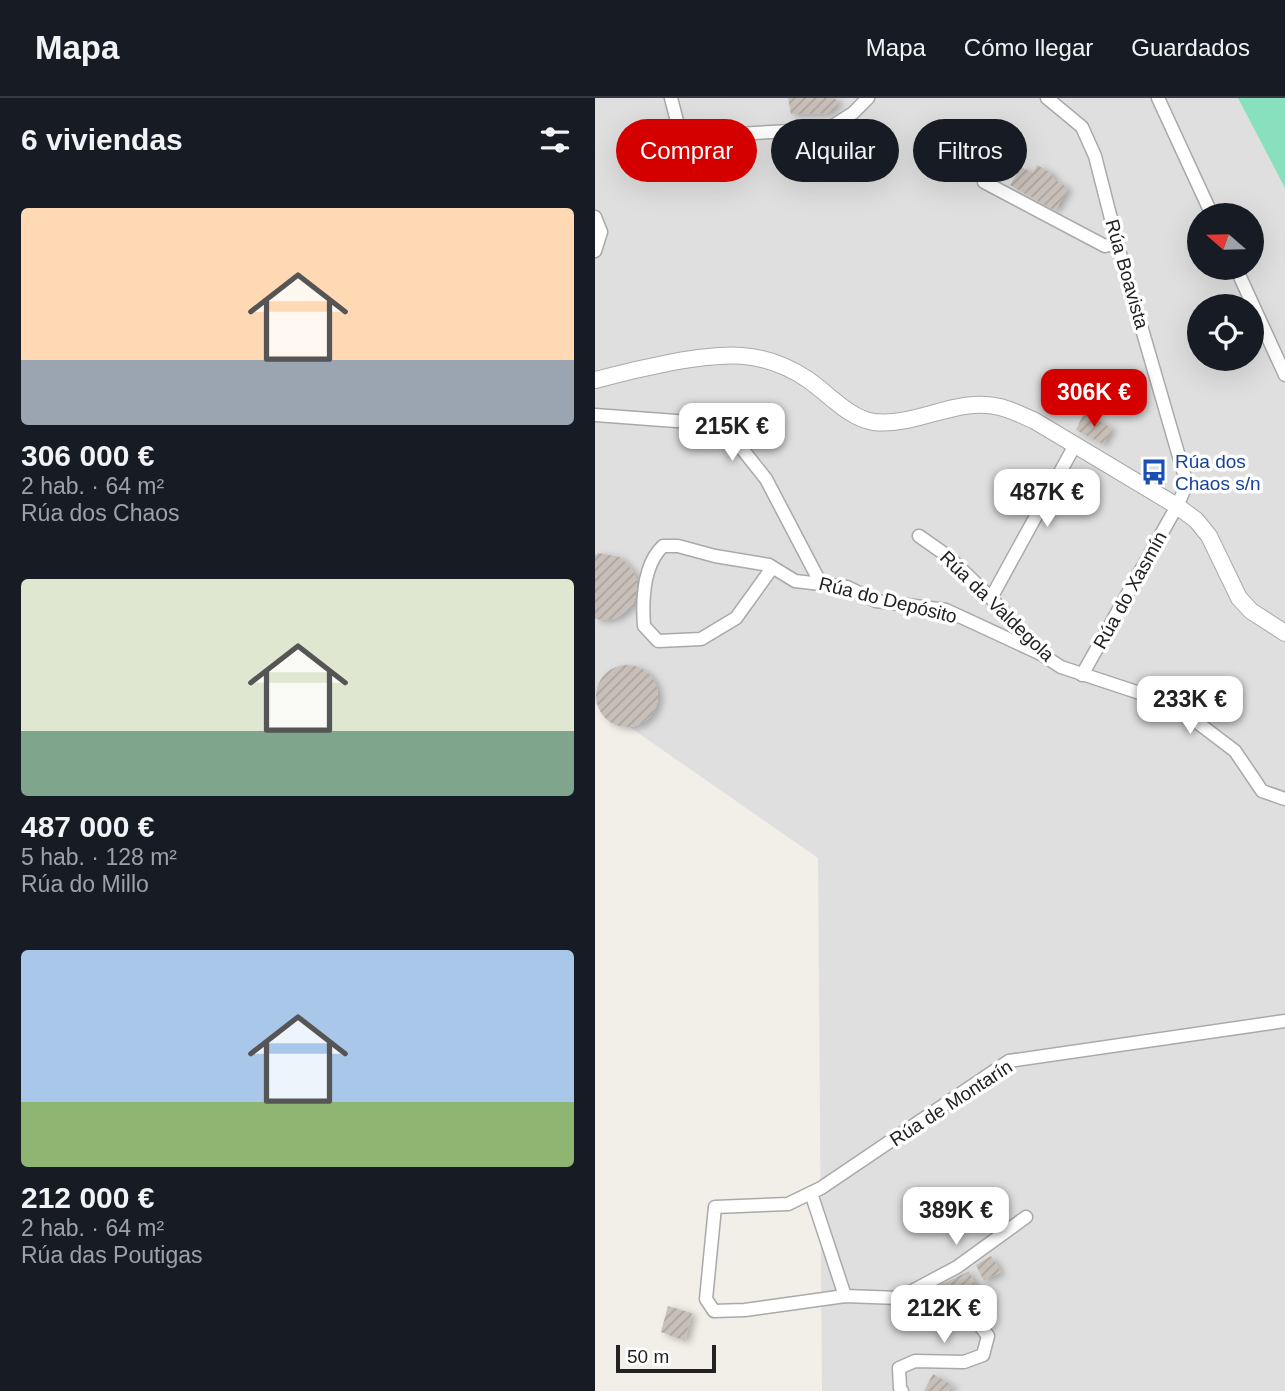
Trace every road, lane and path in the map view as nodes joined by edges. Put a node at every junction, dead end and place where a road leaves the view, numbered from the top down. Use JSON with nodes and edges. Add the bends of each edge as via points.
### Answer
{"nodes":[{"id":1,"x":671,"y":98,"type":"edge"},
{"id":2,"x":868,"y":98,"type":"edge"},
{"id":3,"x":1047,"y":98,"type":"edge"},
{"id":4,"x":1158,"y":98,"type":"edge"},
{"id":5,"x":984,"y":182,"type":"dead end"},
{"id":6,"x":1206,"y":203,"type":"edge"},
{"id":7,"x":595,"y":217,"type":"edge"},
{"id":8,"x":1118,"y":243,"type":"junction"},
{"id":9,"x":595,"y":251,"type":"edge"},
{"id":10,"x":1241,"y":280,"type":"edge"},
{"id":11,"x":1285,"y":374,"type":"edge"},
{"id":12,"x":595,"y":380,"type":"edge"},
{"id":13,"x":595,"y":415,"type":"edge"},
{"id":14,"x":1075,"y":445,"type":"junction"},
{"id":15,"x":1177,"y":506,"type":"junction"},
{"id":16,"x":919,"y":536,"type":"dead end"},
{"id":17,"x":772,"y":568,"type":"junction"},
{"id":18,"x":820,"y":582,"type":"junction"},
{"id":19,"x":991,"y":598,"type":"junction"},
{"id":20,"x":1285,"y":633,"type":"edge"},
{"id":21,"x":1041,"y":654,"type":"junction"},
{"id":22,"x":1082,"y":675,"type":"junction"},
{"id":23,"x":1285,"y":799,"type":"edge"},
{"id":24,"x":1285,"y":1021,"type":"edge"},
{"id":25,"x":811,"y":1193,"type":"junction"},
{"id":26,"x":1026,"y":1216,"type":"dead end"},
{"id":27,"x":845,"y":1296,"type":"junction"},
{"id":28,"x":899,"y":1298,"type":"junction"},
{"id":29,"x":902,"y":1391,"type":"edge"}],
"edges":[{"from":1,"to":2,"type":"street","via":[[678,125],[700,136],[828,129]]},
{"from":3,"to":8,"type":"street","name":"Rúa Boavista","via":[[1082,127],[1095,156]]},
{"from":4,"to":6,"type":"street"},
{"from":5,"to":8,"type":"street","via":[[1105,246]]},
{"from":7,"to":9,"type":"street","via":[[601,232]]},
{"from":8,"to":15,"type":"street","name":"Rúa Boavista","via":[[1187,484]]},
{"from":10,"to":11,"type":"street"},
{"from":12,"to":14,"type":"street","via":[[630,370],[740,355],[776,362],[871,422],[970,406],[999,406]]},
{"from":13,"to":18,"type":"street","via":[[703,423],[739,445],[766,479]]},
{"from":14,"to":15,"type":"street"},
{"from":14,"to":19,"type":"street"},
{"from":15,"to":20,"type":"street","via":[[1209,536],[1239,598]]},
{"from":15,"to":22,"type":"street","name":"Rúa do Xasmín"},
{"from":16,"to":19,"type":"street","name":"Rúa da Valdegola","via":[[949,557]]},
{"from":17,"to":17,"type":"street","name":"Rúa do Depósito","via":[[736,618],[701,639],[658,641],[644,626],[642,599],[653,555],[663,545]]},
{"from":17,"to":18,"type":"street","name":"Rúa do Depósito","via":[[795,580]]},
{"from":18,"to":21,"type":"street","name":"Rúa do Depósito","via":[[847,587],[876,601],[946,610]]},
{"from":19,"to":21,"type":"street","name":"Rúa da Valdegola"},
{"from":21,"to":22,"type":"street","name":"Rúa da Valdegola"},
{"from":22,"to":23,"type":"street","name":"Rúa da Valdegola","via":[[1173,704],[1235,751],[1262,791]]},
{"from":24,"to":25,"type":"street","name":"Rúa de Montarín","via":[[1009,1061]]},
{"from":25,"to":27,"type":"street"},
{"from":25,"to":27,"type":"street","name":"Rúa de Montarín","via":[[788,1204],[715,1206],[706,1299],[714,1311]]},
{"from":26,"to":28,"type":"street","via":[[957,1267]]},
{"from":27,"to":28,"type":"street"},
{"from":28,"to":29,"type":"street","via":[[974,1318],[989,1336],[983,1355],[964,1362],[915,1361],[899,1368]]}]}
